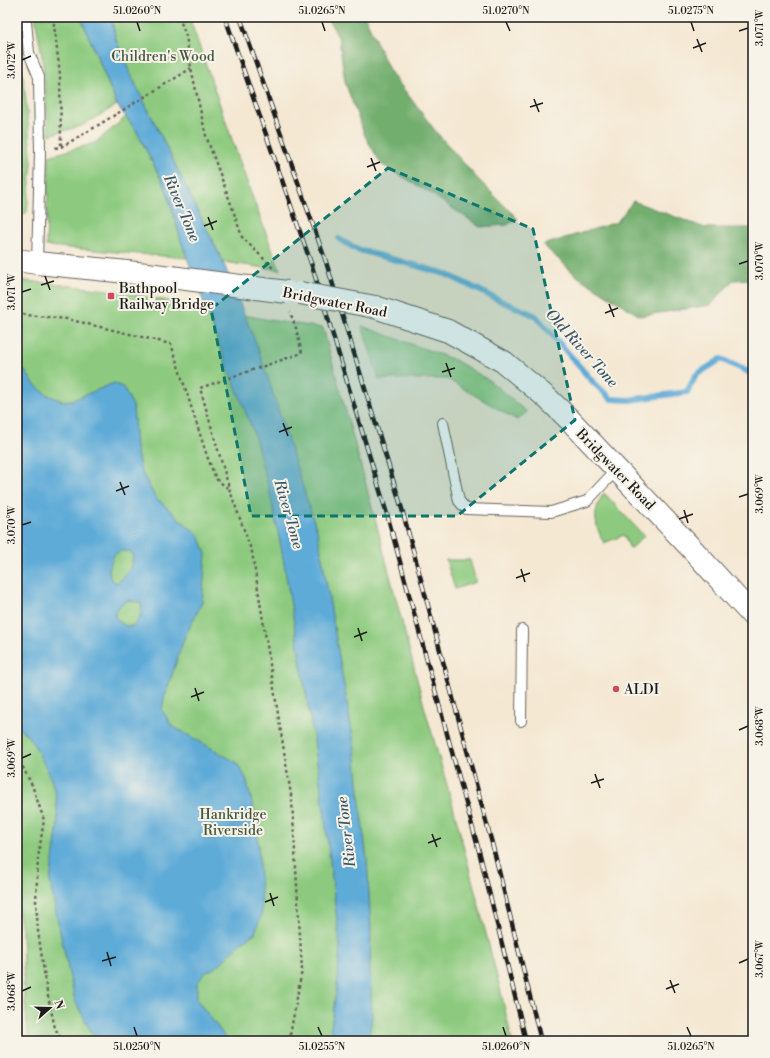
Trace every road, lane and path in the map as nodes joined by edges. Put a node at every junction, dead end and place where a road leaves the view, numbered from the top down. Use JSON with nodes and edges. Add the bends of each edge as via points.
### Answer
{"nodes":[{"id":1,"x":54,"y":17,"type":"edge"},
{"id":2,"x":179,"y":17,"type":"edge"},
{"id":3,"x":25,"y":20,"type":"edge"},
{"id":4,"x":191,"y":68,"type":"junction"},
{"id":5,"x":60,"y":146,"type":"junction"},
{"id":6,"x":40,"y":153,"type":"junction"},
{"id":7,"x":27,"y":261,"type":"edge"},
{"id":8,"x":273,"y":268,"type":"dead end"},
{"id":9,"x":292,"y":297,"type":"junction"},
{"id":10,"x":17,"y":312,"type":"edge"},
{"id":11,"x":443,"y":423,"type":"dead end"},
{"id":12,"x":617,"y":469,"type":"junction"},
{"id":13,"x":230,"y":491,"type":"junction"},
{"id":14,"x":753,"y":616,"type":"edge"},
{"id":15,"x":522,"y":630,"type":"dead end"},
{"id":16,"x":521,"y":721,"type":"dead end"},
{"id":17,"x":17,"y":756,"type":"edge"},
{"id":18,"x":62,"y":1041,"type":"edge"},
{"id":19,"x":289,"y":1041,"type":"edge"}],
"edges":[{"from":1,"to":5,"type":"path","via":[[60,74]]},
{"from":2,"to":4,"type":"path","via":[[186,36]]},
{"from":3,"to":6,"type":"lane","via":[[29,53],[39,78]]},
{"from":4,"to":5,"type":"path"},
{"from":4,"to":8,"type":"path","via":[[206,136],[242,237]]},
{"from":5,"to":6,"type":"path"},
{"from":6,"to":7,"type":"lane"},
{"from":7,"to":9,"type":"main road","name":"Bridgwater Road","bridge":true,"via":[[147,274]]},
{"from":9,"to":12,"type":"main road","name":"Bridgwater Road","bridge":true,"via":[[375,307],[448,331],[504,362],[546,397]]},
{"from":9,"to":13,"type":"path","via":[[302,353],[200,388]]},
{"from":10,"to":13,"type":"path","via":[[67,319],[171,344],[211,467],[216,479]]},
{"from":11,"to":12,"type":"lane","via":[[459,501],[466,509],[551,512],[587,501]]},
{"from":12,"to":14,"type":"main road","name":"Bridgwater Road"},
{"from":13,"to":19,"type":"path","via":[[252,552],[292,801],[302,970]]},
{"from":15,"to":16,"type":"lane"},
{"from":17,"to":18,"type":"path","via":[[32,785],[44,820],[38,858],[38,931],[47,992],[55,1028]]}]}
